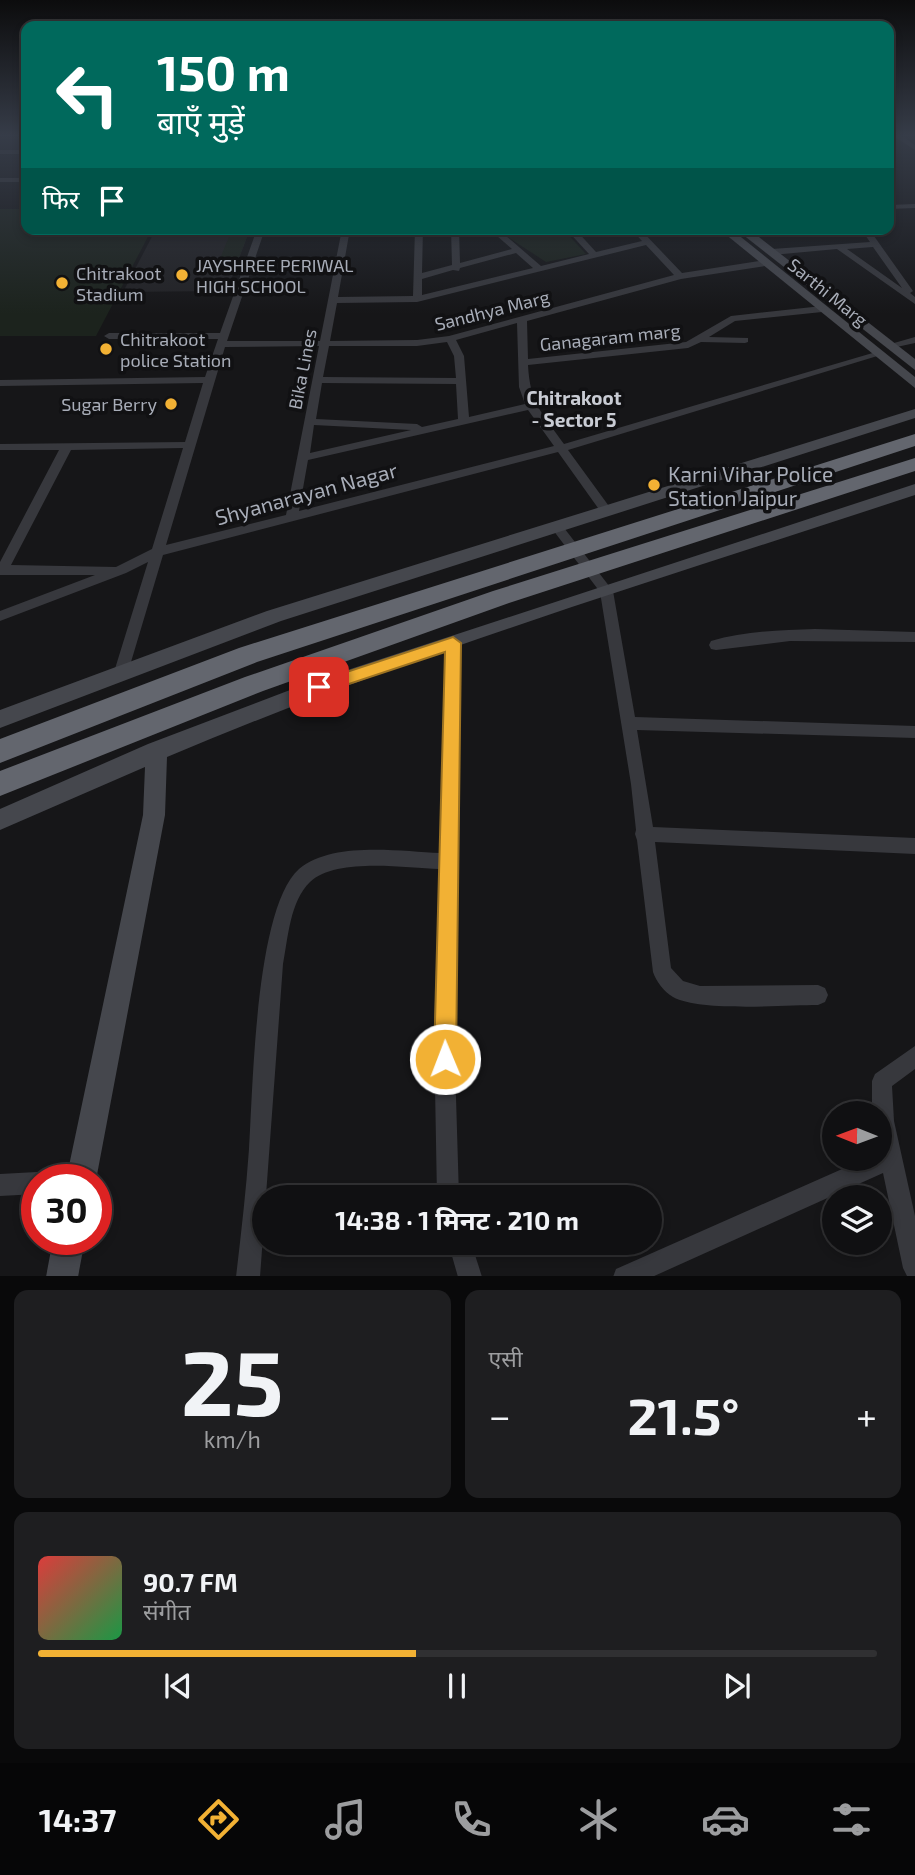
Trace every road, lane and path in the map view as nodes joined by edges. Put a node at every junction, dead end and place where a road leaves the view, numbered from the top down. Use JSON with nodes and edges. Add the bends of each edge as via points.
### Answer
{"nodes":[{"id":1,"x":894,"y":207,"type":"edge"},
{"id":2,"x":914,"y":207,"type":"edge"},
{"id":3,"x":259,"y":235,"type":"edge"},
{"id":4,"x":345,"y":235,"type":"edge"},
{"id":5,"x":419,"y":235,"type":"edge"},
{"id":6,"x":456,"y":235,"type":"edge"},
{"id":7,"x":499,"y":235,"type":"edge"},
{"id":8,"x":576,"y":235,"type":"edge"},
{"id":9,"x":641,"y":235,"type":"edge"},
{"id":10,"x":734,"y":235,"type":"edge"},
{"id":11,"x":749,"y":235,"type":"edge"},
{"id":12,"x":868,"y":235,"type":"edge"},
{"id":13,"x":648,"y":243,"type":"junction"},
{"id":14,"x":874,"y":244,"type":"junction"},
{"id":15,"x":838,"y":246,"type":"junction"},
{"id":16,"x":515,"y":251,"type":"junction"},
{"id":17,"x":594,"y":255,"type":"junction"},
{"id":18,"x":769,"y":257,"type":"junction"},
{"id":19,"x":538,"y":268,"type":"junction"},
{"id":20,"x":456,"y":269,"type":"junction"},
{"id":21,"x":680,"y":276,"type":"junction"},
{"id":22,"x":418,"y":277,"type":"junction"},
{"id":23,"x":417,"y":299,"type":"junction"},
{"id":24,"x":334,"y":300,"type":"junction"},
{"id":25,"x":915,"y":300,"type":"edge"},
{"id":26,"x":822,"y":309,"type":"junction"},
{"id":27,"x":522,"y":319,"type":"junction"},
{"id":28,"x":109,"y":336,"type":"dead end"},
{"id":29,"x":450,"y":339,"type":"junction"},
{"id":30,"x":223,"y":340,"type":"junction"},
{"id":31,"x":703,"y":340,"type":"junction"},
{"id":32,"x":745,"y":340,"type":"dead end"},
{"id":33,"x":915,"y":340,"type":"edge"},
{"id":34,"x":325,"y":343,"type":"junction"},
{"id":35,"x":892,"y":345,"type":"junction"},
{"id":36,"x":878,"y":354,"type":"junction"},
{"id":37,"x":524,"y":362,"type":"junction"},
{"id":38,"x":915,"y":366,"type":"edge"},
{"id":39,"x":209,"y":380,"type":"junction"},
{"id":40,"x":318,"y":380,"type":"junction"},
{"id":41,"x":462,"y":381,"type":"junction"},
{"id":42,"x":0,"y":383,"type":"edge"},
{"id":43,"x":915,"y":384,"type":"edge"},
{"id":44,"x":531,"y":406,"type":"junction"},
{"id":45,"x":915,"y":413,"type":"edge"},
{"id":46,"x":310,"y":422,"type":"junction"},
{"id":47,"x":464,"y":422,"type":"junction"},
{"id":48,"x":437,"y":428,"type":"junction"},
{"id":49,"x":915,"y":440,"type":"edge"},
{"id":50,"x":189,"y":445,"type":"junction"},
{"id":51,"x":67,"y":446,"type":"junction"},
{"id":52,"x":0,"y":447,"type":"edge"},
{"id":53,"x":562,"y":448,"type":"junction"},
{"id":54,"x":302,"y":458,"type":"junction"},
{"id":55,"x":915,"y":464,"type":"edge"},
{"id":56,"x":915,"y":489,"type":"edge"},
{"id":57,"x":607,"y":512,"type":"junction"},
{"id":58,"x":292,"y":516,"type":"junction"},
{"id":59,"x":557,"y":527,"type":"junction"},
{"id":60,"x":156,"y":552,"type":"junction"},
{"id":61,"x":574,"y":555,"type":"junction"},
{"id":62,"x":1,"y":570,"type":"edge"},
{"id":63,"x":121,"y":570,"type":"junction"},
{"id":64,"x":606,"y":591,"type":"junction"},
{"id":65,"x":0,"y":616,"type":"edge"},
{"id":66,"x":914,"y":640,"type":"edge"},
{"id":67,"x":453,"y":643,"type":"junction"},
{"id":68,"x":716,"y":645,"type":"dead end"},
{"id":69,"x":121,"y":672,"type":"junction"},
{"id":70,"x":0,"y":719,"type":"edge"},
{"id":71,"x":630,"y":723,"type":"junction"},
{"id":72,"x":915,"y":732,"type":"edge"},
{"id":73,"x":0,"y":751,"type":"edge"},
{"id":74,"x":156,"y":751,"type":"junction"},
{"id":75,"x":0,"y":784,"type":"edge"},
{"id":76,"x":0,"y":820,"type":"edge"},
{"id":77,"x":643,"y":834,"type":"junction"},
{"id":78,"x":915,"y":846,"type":"edge"},
{"id":79,"x":448,"y":861,"type":"junction"},
{"id":80,"x":818,"y":995,"type":"dead end"},
{"id":81,"x":915,"y":1056,"type":"edge"},
{"id":82,"x":882,"y":1101,"type":"edge"},
{"id":83,"x":84,"y":1164,"type":"edge"},
{"id":84,"x":892,"y":1164,"type":"edge"},
{"id":85,"x":864,"y":1171,"type":"edge"},
{"id":86,"x":21,"y":1184,"type":"edge"},
{"id":87,"x":0,"y":1185,"type":"edge"},
{"id":88,"x":448,"y":1185,"type":"edge"},
{"id":89,"x":66,"y":1255,"type":"edge"},
{"id":90,"x":463,"y":1255,"type":"edge"},
{"id":91,"x":915,"y":1268,"type":"edge"},
{"id":92,"x":62,"y":1276,"type":"edge"},
{"id":93,"x":248,"y":1276,"type":"edge"},
{"id":94,"x":470,"y":1276,"type":"edge"},
{"id":95,"x":624,"y":1276,"type":"edge"}],
"edges":[{"from":1,"to":2,"type":"street"},
{"from":3,"to":30,"type":"street"},
{"from":4,"to":24,"type":"street","name":"Bika Lines"},
{"from":5,"to":22,"type":"street"},
{"from":6,"to":20,"type":"street"},
{"from":7,"to":16,"type":"street"},
{"from":8,"to":17,"type":"street"},
{"from":9,"to":13,"type":"street"},
{"from":10,"to":18,"type":"street","name":"Sarthi Marg"},
{"from":11,"to":18,"type":"street","name":"Sarthi Marg"},
{"from":12,"to":14,"type":"street"},
{"from":13,"to":17,"type":"street"},
{"from":13,"to":21,"type":"street"},
{"from":14,"to":15,"type":"street","name":"Sandhya Marg"},
{"from":14,"to":25,"type":"street"},
{"from":15,"to":18,"type":"street","name":"Sandhya Marg"},
{"from":15,"to":25,"type":"street"},
{"from":16,"to":19,"type":"street"},
{"from":16,"to":20,"type":"street"},
{"from":17,"to":19,"type":"street"},
{"from":18,"to":21,"type":"street","name":"Sandhya Marg"},
{"from":18,"to":26,"type":"street","name":"Sarthi Marg"},
{"from":18,"to":35,"type":"street"},
{"from":19,"to":23,"type":"street"},
{"from":20,"to":22,"type":"street"},
{"from":21,"to":27,"type":"street","name":"Sandhya Marg"},
{"from":22,"to":23,"type":"street"},
{"from":23,"to":24,"type":"street"},
{"from":24,"to":34,"type":"street","name":"Bika Lines"},
{"from":26,"to":31,"type":"street","name":"Ganagaram marg","via":[[734,318],[720,322]]},
{"from":26,"to":36,"type":"street","name":"Sarthi Marg"},
{"from":27,"to":29,"type":"street","name":"Sandhya Marg"},
{"from":27,"to":37,"type":"street"},
{"from":28,"to":30,"type":"street","name":"Sandhya Marg"},
{"from":29,"to":34,"type":"street","name":"Sandhya Marg"},
{"from":29,"to":41,"type":"street","via":[[459,356]]},
{"from":30,"to":34,"type":"street","name":"Sandhya Marg"},
{"from":30,"to":39,"type":"street"},
{"from":31,"to":32,"type":"street"},
{"from":31,"to":37,"type":"street","name":"Ganagaram marg"},
{"from":33,"to":35,"type":"street"},
{"from":34,"to":40,"type":"street","name":"Bika Lines"},
{"from":35,"to":38,"type":"street"},
{"from":36,"to":43,"type":"street","name":"Sarthi Marg"},
{"from":36,"to":53,"type":"street","name":"Shyanarayan Nagar"},
{"from":37,"to":44,"type":"street","via":[[524,387]]},
{"from":39,"to":42,"type":"street"},
{"from":39,"to":50,"type":"street"},
{"from":40,"to":41,"type":"street"},
{"from":40,"to":46,"type":"street","name":"Bika Lines"},
{"from":41,"to":47,"type":"street"},
{"from":44,"to":47,"type":"street"},
{"from":44,"to":53,"type":"street"},
{"from":45,"to":57,"type":"street"},
{"from":46,"to":48,"type":"street"},
{"from":46,"to":54,"type":"street","name":"Bika Lines"},
{"from":47,"to":48,"type":"street"},
{"from":48,"to":54,"type":"street"},
{"from":49,"to":61,"type":"highway"},
{"from":50,"to":51,"type":"street"},
{"from":50,"to":60,"type":"street"},
{"from":51,"to":52,"type":"street"},
{"from":51,"to":62,"type":"street"},
{"from":53,"to":57,"type":"street"},
{"from":53,"to":58,"type":"street","name":"Shyanarayan Nagar"},
{"from":54,"to":58,"type":"street","name":"Bika Lines"},
{"from":55,"to":61,"type":"highway","via":[[601,565]]},
{"from":56,"to":64,"type":"street"},
{"from":57,"to":59,"type":"street"},
{"from":58,"to":60,"type":"street","name":"Shyanarayan Nagar"},
{"from":59,"to":61,"type":"street"},
{"from":59,"to":69,"type":"street","via":[[274,616]]},
{"from":60,"to":63,"type":"street","name":"Shyanarayan Nagar"},
{"from":60,"to":69,"type":"street"},
{"from":61,"to":64,"type":"street"},
{"from":61,"to":73,"type":"highway","via":[[248,655]]},
{"from":61,"to":75,"type":"highway"},
{"from":62,"to":63,"type":"street"},
{"from":63,"to":65,"type":"street","name":"Shyanarayan Nagar"},
{"from":64,"to":67,"type":"street"},
{"from":64,"to":71,"type":"street"},
{"from":66,"to":68,"type":"street","via":[[795,634]]},
{"from":67,"to":74,"type":"street","via":[[319,687]]},
{"from":67,"to":79,"type":"street"},
{"from":69,"to":70,"type":"street"},
{"from":71,"to":72,"type":"street"},
{"from":71,"to":77,"type":"street"},
{"from":74,"to":76,"type":"street"},
{"from":74,"to":83,"type":"street","via":[[154,816]]},
{"from":77,"to":78,"type":"street"},
{"from":77,"to":80,"type":"street","via":[[662,972],[677,989],[700,996]]},
{"from":79,"to":88,"type":"street","via":[[444,1031]]},
{"from":79,"to":93,"type":"street","via":[[338,859],[304,875],[289,895],[278,942],[265,1060]]},
{"from":81,"to":82,"type":"street","via":[[882,1081]]},
{"from":84,"to":91,"type":"street"},
{"from":85,"to":95,"type":"street"},
{"from":86,"to":87,"type":"street"},
{"from":89,"to":92,"type":"street"},
{"from":90,"to":94,"type":"street"}]}
